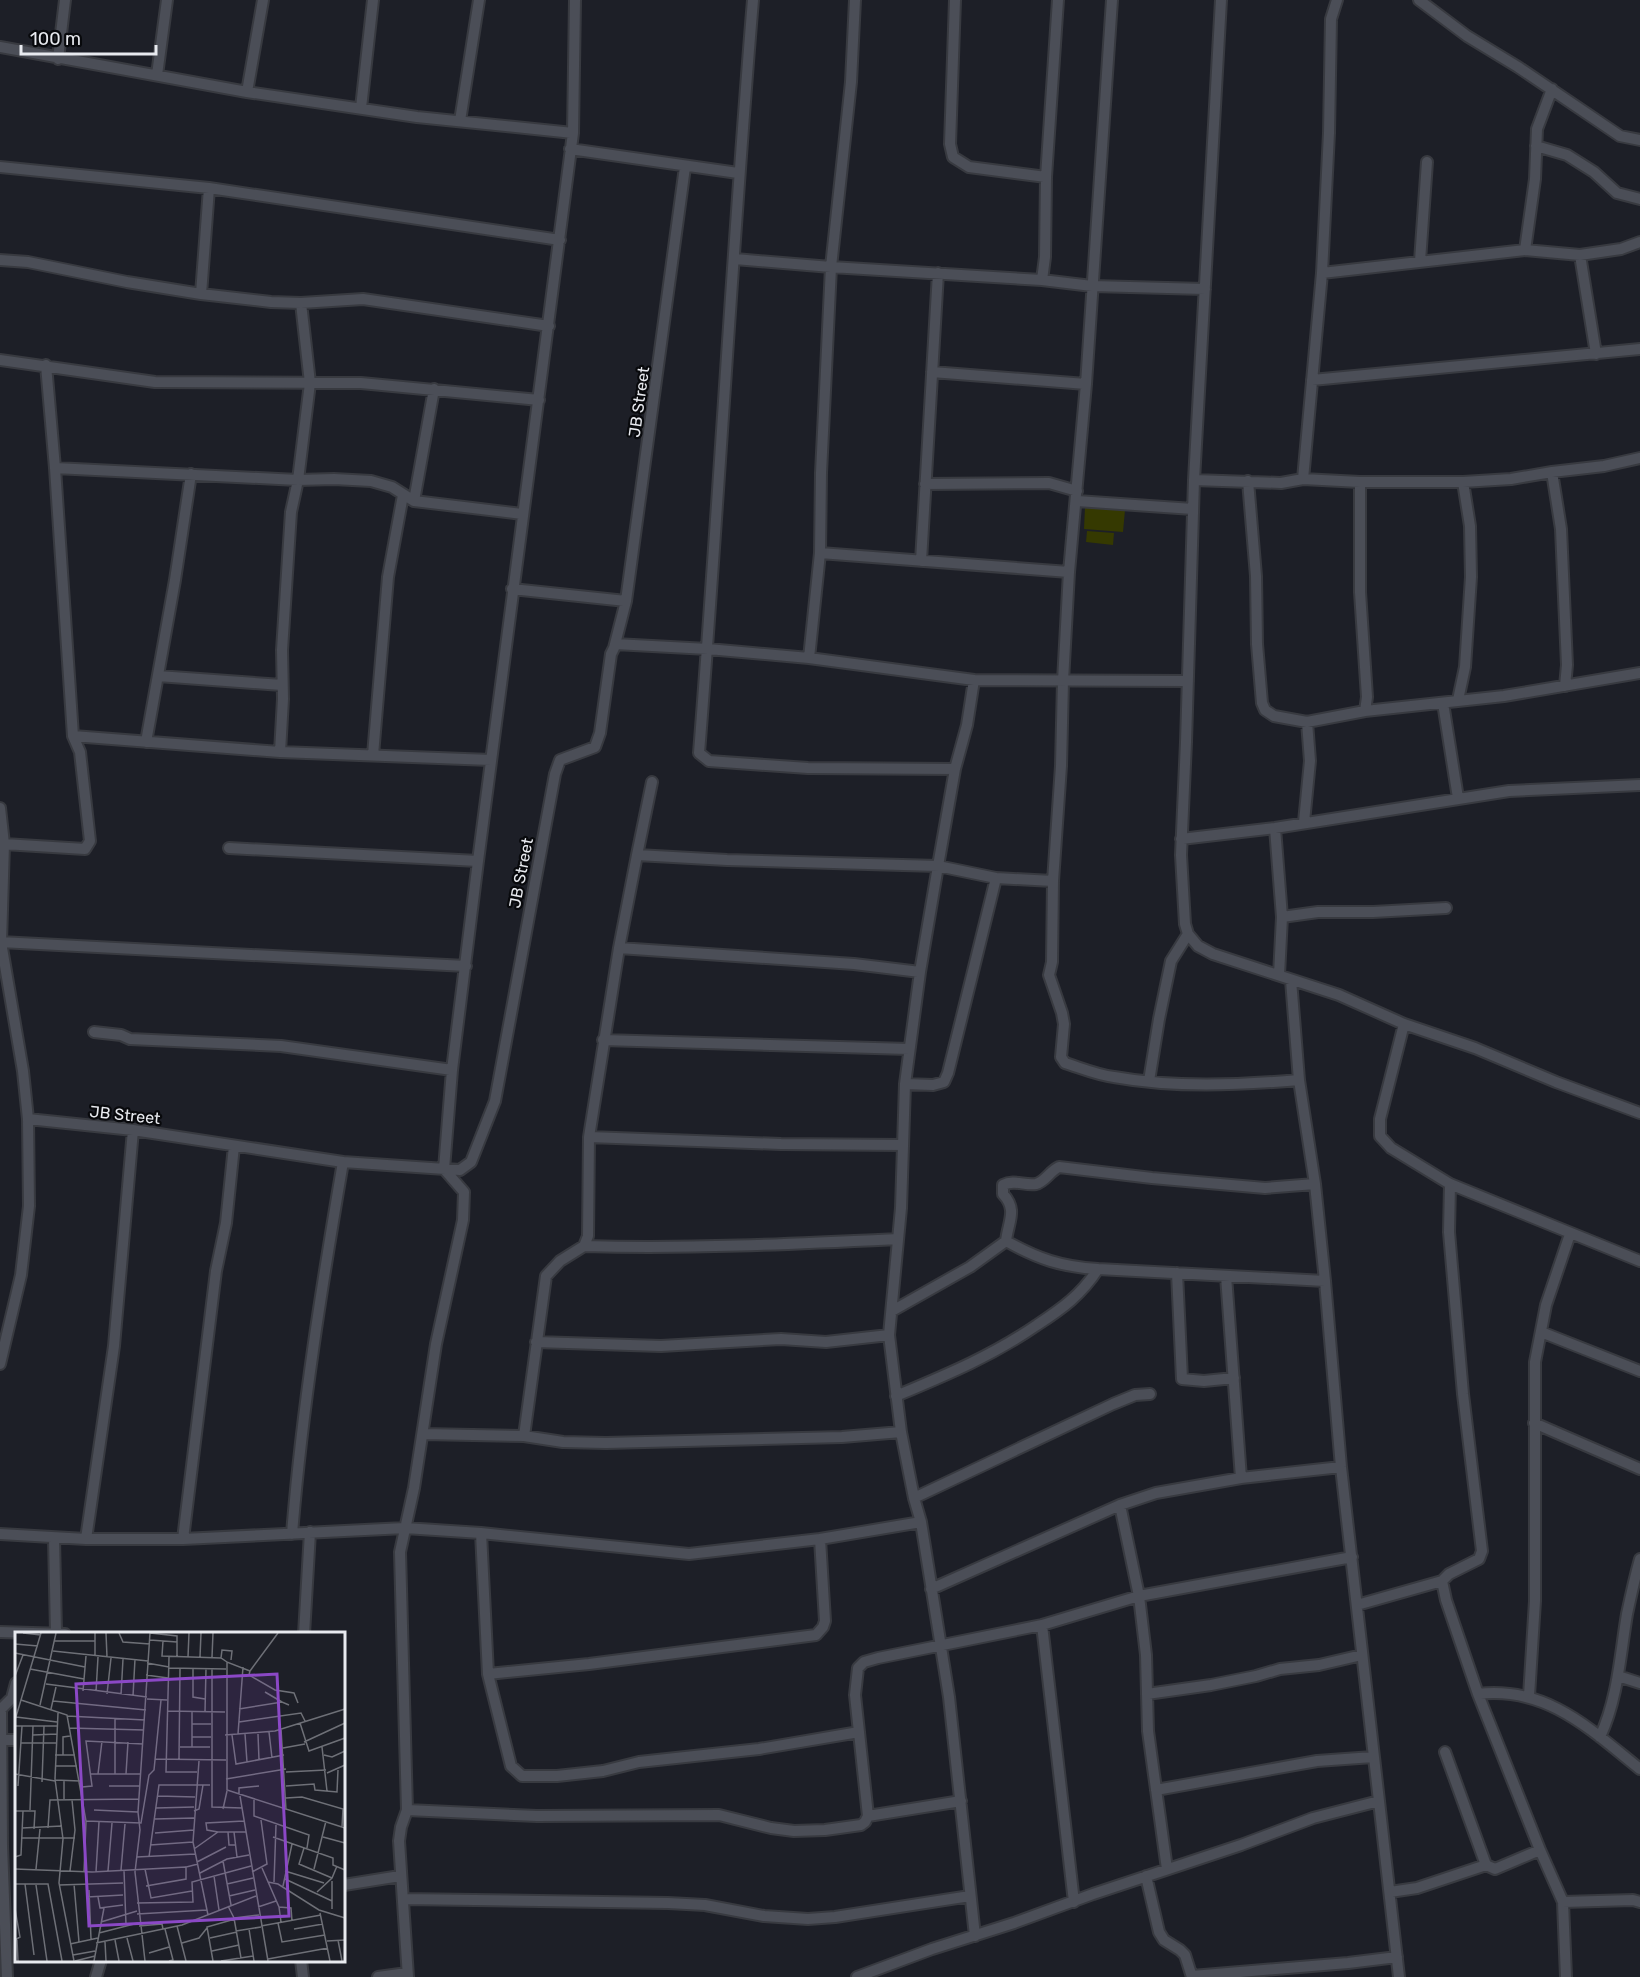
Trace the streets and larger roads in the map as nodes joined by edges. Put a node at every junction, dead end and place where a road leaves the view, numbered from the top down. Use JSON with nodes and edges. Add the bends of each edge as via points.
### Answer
{"nodes":[{"id":1,"x":65,"y":0,"type":"edge"},
{"id":2,"x":167,"y":0,"type":"edge"},
{"id":3,"x":264,"y":0,"type":"edge"},
{"id":4,"x":373,"y":0,"type":"edge"},
{"id":5,"x":479,"y":0,"type":"edge"},
{"id":6,"x":575,"y":0,"type":"edge"},
{"id":7,"x":753,"y":0,"type":"edge"},
{"id":8,"x":855,"y":0,"type":"edge"},
{"id":9,"x":955,"y":0,"type":"edge"},
{"id":10,"x":1058,"y":0,"type":"edge"},
{"id":11,"x":1112,"y":0,"type":"edge"},
{"id":12,"x":1221,"y":0,"type":"edge"},
{"id":13,"x":1337,"y":0,"type":"edge"},
{"id":14,"x":1419,"y":0,"type":"edge"},
{"id":15,"x":0,"y":47,"type":"edge"},
{"id":16,"x":58,"y":59,"type":"junction"},
{"id":17,"x":157,"y":75,"type":"junction"},
{"id":18,"x":1552,"y":89,"type":"junction"},
{"id":19,"x":247,"y":92,"type":"junction"},
{"id":20,"x":361,"y":108,"type":"junction"},
{"id":21,"x":460,"y":121,"type":"junction"},
{"id":22,"x":573,"y":133,"type":"junction"},
{"id":23,"x":1640,"y":140,"type":"edge"},
{"id":24,"x":1536,"y":146,"type":"junction"},
{"id":25,"x":570,"y":149,"type":"junction"},
{"id":26,"x":1426,"y":162,"type":"dead end"},
{"id":27,"x":0,"y":167,"type":"edge"},
{"id":28,"x":685,"y":167,"type":"junction"},
{"id":29,"x":738,"y":173,"type":"junction"},
{"id":30,"x":1046,"y":177,"type":"junction"},
{"id":31,"x":209,"y":188,"type":"junction"},
{"id":32,"x":1640,"y":199,"type":"edge"},
{"id":33,"x":560,"y":240,"type":"junction"},
{"id":34,"x":1640,"y":242,"type":"edge"},
{"id":35,"x":1525,"y":250,"type":"junction"},
{"id":36,"x":1580,"y":255,"type":"junction"},
{"id":37,"x":735,"y":259,"type":"junction"},
{"id":38,"x":0,"y":260,"type":"edge"},
{"id":39,"x":1420,"y":261,"type":"junction"},
{"id":40,"x":831,"y":267,"type":"junction"},
{"id":41,"x":938,"y":273,"type":"junction"},
{"id":42,"x":1322,"y":273,"type":"junction"},
{"id":43,"x":1042,"y":280,"type":"junction"},
{"id":44,"x":1092,"y":286,"type":"junction"},
{"id":45,"x":1205,"y":289,"type":"junction"},
{"id":46,"x":201,"y":294,"type":"junction"},
{"id":47,"x":301,"y":303,"type":"junction"},
{"id":48,"x":549,"y":326,"type":"junction"},
{"id":49,"x":1640,"y":349,"type":"edge"},
{"id":50,"x":1596,"y":354,"type":"junction"},
{"id":51,"x":0,"y":360,"type":"edge"},
{"id":52,"x":46,"y":365,"type":"junction"},
{"id":53,"x":932,"y":372,"type":"junction"},
{"id":54,"x":1312,"y":380,"type":"junction"},
{"id":55,"x":310,"y":383,"type":"junction"},
{"id":56,"x":1086,"y":384,"type":"junction"},
{"id":57,"x":434,"y":389,"type":"junction"},
{"id":58,"x":539,"y":400,"type":"junction"},
{"id":59,"x":1640,"y":458,"type":"edge"},
{"id":60,"x":55,"y":468,"type":"junction"},
{"id":61,"x":1552,"y":471,"type":"junction"},
{"id":62,"x":191,"y":474,"type":"junction"},
{"id":63,"x":1303,"y":479,"type":"junction"},
{"id":64,"x":298,"y":480,"type":"junction"},
{"id":65,"x":1194,"y":480,"type":"junction"},
{"id":66,"x":1248,"y":481,"type":"junction"},
{"id":67,"x":1360,"y":482,"type":"junction"},
{"id":68,"x":1463,"y":482,"type":"junction"},
{"id":69,"x":925,"y":484,"type":"junction"},
{"id":70,"x":403,"y":495,"type":"junction"},
{"id":71,"x":1077,"y":496,"type":"junction"},
{"id":72,"x":414,"y":501,"type":"junction"},
{"id":73,"x":1193,"y":509,"type":"junction"},
{"id":74,"x":522,"y":514,"type":"junction"},
{"id":75,"x":820,"y":553,"type":"junction"},
{"id":76,"x":921,"y":561,"type":"junction"},
{"id":77,"x":1069,"y":572,"type":"junction"},
{"id":78,"x":513,"y":589,"type":"junction"},
{"id":79,"x":626,"y":601,"type":"junction"},
{"id":80,"x":615,"y":644,"type":"junction"},
{"id":81,"x":708,"y":649,"type":"junction"},
{"id":82,"x":809,"y":658,"type":"junction"},
{"id":83,"x":1640,"y":673,"type":"edge"},
{"id":84,"x":158,"y":676,"type":"junction"},
{"id":85,"x":974,"y":680,"type":"junction"},
{"id":86,"x":1063,"y":681,"type":"junction"},
{"id":87,"x":1188,"y":681,"type":"junction"},
{"id":88,"x":282,"y":685,"type":"junction"},
{"id":89,"x":1565,"y":686,"type":"junction"},
{"id":90,"x":1458,"y":700,"type":"junction"},
{"id":91,"x":1443,"y":703,"type":"junction"},
{"id":92,"x":1365,"y":711,"type":"junction"},
{"id":93,"x":1307,"y":722,"type":"junction"},
{"id":94,"x":73,"y":736,"type":"junction"},
{"id":95,"x":146,"y":742,"type":"junction"},
{"id":96,"x":280,"y":752,"type":"junction"},
{"id":97,"x":373,"y":755,"type":"junction"},
{"id":98,"x":491,"y":760,"type":"junction"},
{"id":99,"x":956,"y":769,"type":"junction"},
{"id":100,"x":652,"y":782,"type":"dead end"},
{"id":101,"x":1640,"y":785,"type":"edge"},
{"id":102,"x":1458,"y":798,"type":"junction"},
{"id":103,"x":0,"y":808,"type":"edge"},
{"id":104,"x":1304,"y":822,"type":"junction"},
{"id":105,"x":1275,"y":828,"type":"junction"},
{"id":106,"x":1181,"y":840,"type":"junction"},
{"id":107,"x":4,"y":844,"type":"junction"},
{"id":108,"x":230,"y":848,"type":"dead end"},
{"id":109,"x":638,"y":855,"type":"junction"},
{"id":110,"x":478,"y":861,"type":"junction"},
{"id":111,"x":938,"y":866,"type":"junction"},
{"id":112,"x":996,"y":878,"type":"junction"},
{"id":113,"x":1053,"y":881,"type":"junction"},
{"id":114,"x":1446,"y":908,"type":"dead end"},
{"id":115,"x":1282,"y":917,"type":"junction"},
{"id":116,"x":1188,"y":934,"type":"junction"},
{"id":117,"x":1,"y":942,"type":"edge"},
{"id":118,"x":619,"y":948,"type":"junction"},
{"id":119,"x":466,"y":966,"type":"junction"},
{"id":120,"x":920,"y":972,"type":"junction"},
{"id":121,"x":1279,"y":975,"type":"junction"},
{"id":122,"x":1291,"y":980,"type":"junction"},
{"id":123,"x":1404,"y":1024,"type":"junction"},
{"id":124,"x":94,"y":1032,"type":"dead end"},
{"id":125,"x":603,"y":1040,"type":"junction"},
{"id":126,"x":909,"y":1049,"type":"junction"},
{"id":127,"x":452,"y":1070,"type":"junction"},
{"id":128,"x":1299,"y":1080,"type":"junction"},
{"id":129,"x":1149,"y":1081,"type":"junction"},
{"id":130,"x":905,"y":1084,"type":"junction"},
{"id":131,"x":1640,"y":1113,"type":"edge"},
{"id":132,"x":28,"y":1119,"type":"junction"},
{"id":133,"x":133,"y":1130,"type":"junction"},
{"id":134,"x":589,"y":1137,"type":"junction"},
{"id":135,"x":902,"y":1145,"type":"junction"},
{"id":136,"x":234,"y":1146,"type":"junction"},
{"id":137,"x":343,"y":1162,"type":"junction"},
{"id":138,"x":444,"y":1169,"type":"junction"},
{"id":139,"x":1315,"y":1184,"type":"junction"},
{"id":140,"x":1450,"y":1184,"type":"junction"},
{"id":141,"x":1570,"y":1234,"type":"junction"},
{"id":142,"x":897,"y":1239,"type":"junction"},
{"id":143,"x":1006,"y":1241,"type":"junction"},
{"id":144,"x":584,"y":1246,"type":"junction"},
{"id":145,"x":1640,"y":1261,"type":"edge"},
{"id":146,"x":1098,"y":1269,"type":"junction"},
{"id":147,"x":1177,"y":1273,"type":"junction"},
{"id":148,"x":1226,"y":1276,"type":"junction"},
{"id":149,"x":1325,"y":1281,"type":"junction"},
{"id":150,"x":892,"y":1311,"type":"junction"},
{"id":151,"x":1541,"y":1332,"type":"junction"},
{"id":152,"x":890,"y":1335,"type":"junction"},
{"id":153,"x":537,"y":1342,"type":"junction"},
{"id":154,"x":0,"y":1364,"type":"edge"},
{"id":155,"x":1640,"y":1371,"type":"edge"},
{"id":156,"x":1234,"y":1378,"type":"junction"},
{"id":157,"x":1150,"y":1394,"type":"dead end"},
{"id":158,"x":896,"y":1396,"type":"junction"},
{"id":159,"x":1534,"y":1423,"type":"junction"},
{"id":160,"x":901,"y":1432,"type":"junction"},
{"id":161,"x":423,"y":1434,"type":"junction"},
{"id":162,"x":524,"y":1436,"type":"junction"},
{"id":163,"x":1341,"y":1467,"type":"junction"},
{"id":164,"x":1640,"y":1469,"type":"edge"},
{"id":165,"x":1241,"y":1478,"type":"junction"},
{"id":166,"x":914,"y":1498,"type":"junction"},
{"id":167,"x":1120,"y":1505,"type":"junction"},
{"id":168,"x":921,"y":1522,"type":"junction"},
{"id":169,"x":405,"y":1528,"type":"junction"},
{"id":170,"x":310,"y":1532,"type":"junction"},
{"id":171,"x":481,"y":1533,"type":"junction"},
{"id":172,"x":0,"y":1534,"type":"edge"},
{"id":173,"x":292,"y":1534,"type":"junction"},
{"id":174,"x":54,"y":1538,"type":"junction"},
{"id":175,"x":86,"y":1539,"type":"junction"},
{"id":176,"x":183,"y":1539,"type":"junction"},
{"id":177,"x":820,"y":1539,"type":"junction"},
{"id":178,"x":1352,"y":1557,"type":"junction"},
{"id":179,"x":1640,"y":1559,"type":"edge"},
{"id":180,"x":1442,"y":1581,"type":"junction"},
{"id":181,"x":931,"y":1589,"type":"junction"},
{"id":182,"x":1139,"y":1596,"type":"junction"},
{"id":183,"x":1357,"y":1605,"type":"junction"},
{"id":184,"x":1628,"y":1610,"type":"junction"},
{"id":185,"x":1640,"y":1614,"type":"edge"},
{"id":186,"x":1042,"y":1625,"type":"junction"},
{"id":187,"x":0,"y":1632,"type":"edge"},
{"id":188,"x":15,"y":1632,"type":"edge"},
{"id":189,"x":56,"y":1632,"type":"edge"},
{"id":190,"x":304,"y":1632,"type":"edge"},
{"id":191,"x":942,"y":1647,"type":"junction"},
{"id":192,"x":1362,"y":1656,"type":"junction"},
{"id":193,"x":489,"y":1674,"type":"junction"},
{"id":194,"x":1617,"y":1676,"type":"junction"},
{"id":195,"x":1640,"y":1683,"type":"edge"},
{"id":196,"x":15,"y":1687,"type":"edge"},
{"id":197,"x":1147,"y":1694,"type":"junction"},
{"id":198,"x":1478,"y":1694,"type":"junction"},
{"id":199,"x":1529,"y":1696,"type":"junction"},
{"id":200,"x":859,"y":1732,"type":"junction"},
{"id":201,"x":1600,"y":1737,"type":"junction"},
{"id":202,"x":0,"y":1740,"type":"edge"},
{"id":203,"x":1445,"y":1752,"type":"dead end"},
{"id":204,"x":1373,"y":1757,"type":"junction"},
{"id":205,"x":1640,"y":1769,"type":"edge"},
{"id":206,"x":1156,"y":1790,"type":"junction"},
{"id":207,"x":961,"y":1801,"type":"junction"},
{"id":208,"x":1378,"y":1801,"type":"junction"},
{"id":209,"x":407,"y":1810,"type":"junction"},
{"id":210,"x":868,"y":1816,"type":"junction"},
{"id":211,"x":1540,"y":1850,"type":"junction"},
{"id":212,"x":1486,"y":1865,"type":"junction"},
{"id":213,"x":1167,"y":1869,"type":"junction"},
{"id":214,"x":400,"y":1876,"type":"junction"},
{"id":215,"x":1146,"y":1876,"type":"junction"},
{"id":216,"x":345,"y":1885,"type":"edge"},
{"id":217,"x":1390,"y":1892,"type":"junction"},
{"id":218,"x":970,"y":1896,"type":"junction"},
{"id":219,"x":404,"y":1899,"type":"junction"},
{"id":220,"x":1074,"y":1902,"type":"junction"},
{"id":221,"x":1563,"y":1902,"type":"junction"},
{"id":222,"x":1640,"y":1902,"type":"edge"},
{"id":223,"x":975,"y":1936,"type":"junction"},
{"id":224,"x":1397,"y":1956,"type":"junction"},
{"id":225,"x":100,"y":1962,"type":"edge"},
{"id":226,"x":301,"y":1962,"type":"edge"},
{"id":227,"x":408,"y":1975,"type":"edge"},
{"id":228,"x":1192,"y":1976,"type":"edge"},
{"id":229,"x":7,"y":1977,"type":"edge"},
{"id":230,"x":96,"y":1977,"type":"edge"},
{"id":231,"x":303,"y":1977,"type":"edge"},
{"id":232,"x":378,"y":1977,"type":"edge"},
{"id":233,"x":857,"y":1977,"type":"edge"},
{"id":234,"x":1399,"y":1977,"type":"edge"},
{"id":235,"x":1566,"y":1977,"type":"edge"}],
"edges":[{"from":1,"to":16,"type":"street"},
{"from":2,"to":17,"type":"street"},
{"from":3,"to":19,"type":"street"},
{"from":4,"to":20,"type":"street"},
{"from":5,"to":21,"type":"street"},
{"from":6,"to":22,"type":"street"},
{"from":7,"to":29,"type":"street"},
{"from":8,"to":40,"type":"street","via":[[851,82]]},
{"from":9,"to":30,"type":"street","via":[[950,144],[953,158],[969,167]]},
{"from":10,"to":30,"type":"street"},
{"from":11,"to":44,"type":"street"},
{"from":12,"to":45,"type":"street"},
{"from":13,"to":42,"type":"street","via":[[1331,19]]},
{"from":14,"to":18,"type":"street","via":[[1467,36]]},
{"from":15,"to":16,"type":"street"},
{"from":16,"to":17,"type":"street"},
{"from":17,"to":19,"type":"street"},
{"from":18,"to":23,"type":"street","via":[[1620,136]]},
{"from":18,"to":24,"type":"street","via":[[1537,129]]},
{"from":19,"to":20,"type":"street"},
{"from":20,"to":21,"type":"street"},
{"from":21,"to":22,"type":"street"},
{"from":22,"to":25,"type":"street"},
{"from":24,"to":32,"type":"street","via":[[1567,155],[1617,193]]},
{"from":24,"to":35,"type":"street"},
{"from":25,"to":28,"type":"street"},
{"from":25,"to":33,"type":"street"},
{"from":26,"to":39,"type":"street"},
{"from":27,"to":31,"type":"street"},
{"from":28,"to":29,"type":"street"},
{"from":28,"to":79,"type":"street","name":"JB Street"},
{"from":29,"to":37,"type":"street"},
{"from":30,"to":43,"type":"street"},
{"from":31,"to":33,"type":"street"},
{"from":31,"to":46,"type":"street"},
{"from":33,"to":48,"type":"street"},
{"from":34,"to":36,"type":"street"},
{"from":35,"to":36,"type":"street"},
{"from":35,"to":39,"type":"street"},
{"from":36,"to":50,"type":"street"},
{"from":37,"to":40,"type":"street"},
{"from":37,"to":81,"type":"street"},
{"from":38,"to":46,"type":"street"},
{"from":39,"to":42,"type":"street"},
{"from":40,"to":41,"type":"street"},
{"from":40,"to":75,"type":"street"},
{"from":41,"to":43,"type":"street"},
{"from":41,"to":53,"type":"street"},
{"from":42,"to":54,"type":"street"},
{"from":43,"to":44,"type":"street"},
{"from":44,"to":45,"type":"street"},
{"from":44,"to":56,"type":"street"},
{"from":45,"to":65,"type":"street"},
{"from":46,"to":47,"type":"street"},
{"from":47,"to":48,"type":"street","via":[[363,299]]},
{"from":47,"to":55,"type":"street"},
{"from":48,"to":58,"type":"street"},
{"from":49,"to":50,"type":"street"},
{"from":50,"to":54,"type":"street"},
{"from":51,"to":52,"type":"street"},
{"from":52,"to":55,"type":"street","via":[[155,382]]},
{"from":52,"to":60,"type":"street"},
{"from":53,"to":56,"type":"street"},
{"from":53,"to":69,"type":"street"},
{"from":54,"to":63,"type":"street"},
{"from":55,"to":57,"type":"street"},
{"from":55,"to":64,"type":"street"},
{"from":56,"to":71,"type":"street"},
{"from":57,"to":58,"type":"street"},
{"from":57,"to":72,"type":"street"},
{"from":58,"to":74,"type":"street"},
{"from":59,"to":61,"type":"street"},
{"from":60,"to":62,"type":"street"},
{"from":60,"to":94,"type":"street"},
{"from":61,"to":68,"type":"street"},
{"from":61,"to":89,"type":"street","via":[[1561,529]]},
{"from":62,"to":64,"type":"street"},
{"from":62,"to":84,"type":"street"},
{"from":63,"to":66,"type":"street","via":[[1281,483]]},
{"from":63,"to":67,"type":"street"},
{"from":64,"to":70,"type":"street","via":[[371,481]]},
{"from":64,"to":88,"type":"street","via":[[291,512]]},
{"from":65,"to":66,"type":"street"},
{"from":65,"to":73,"type":"street"},
{"from":66,"to":93,"type":"street","via":[[1262,704],[1274,716]]},
{"from":67,"to":68,"type":"street"},
{"from":67,"to":92,"type":"street"},
{"from":68,"to":90,"type":"street","via":[[1471,568],[1465,667]]},
{"from":69,"to":71,"type":"street","via":[[1049,483]]},
{"from":69,"to":76,"type":"street"},
{"from":70,"to":72,"type":"street"},
{"from":70,"to":97,"type":"street","via":[[388,577]]},
{"from":71,"to":73,"type":"street"},
{"from":71,"to":77,"type":"street"},
{"from":72,"to":74,"type":"street"},
{"from":73,"to":87,"type":"street"},
{"from":74,"to":78,"type":"street"},
{"from":75,"to":76,"type":"street"},
{"from":75,"to":82,"type":"street"},
{"from":76,"to":77,"type":"street"},
{"from":77,"to":86,"type":"street"},
{"from":78,"to":79,"type":"street"},
{"from":78,"to":98,"type":"street"},
{"from":79,"to":80,"type":"street","name":"JB Street"},
{"from":80,"to":81,"type":"street"},
{"from":80,"to":138,"type":"street","name":"JB Street","via":[[595,747],[560,760],[555,774],[495,1101],[471,1162],[460,1170]]},
{"from":81,"to":82,"type":"street"},
{"from":81,"to":99,"type":"street","via":[[699,753],[709,761],[807,768]]},
{"from":82,"to":85,"type":"street"},
{"from":83,"to":89,"type":"street"},
{"from":84,"to":88,"type":"street"},
{"from":84,"to":95,"type":"street"},
{"from":85,"to":86,"type":"street"},
{"from":85,"to":99,"type":"street"},
{"from":86,"to":87,"type":"street"},
{"from":86,"to":113,"type":"street"},
{"from":87,"to":106,"type":"street"},
{"from":88,"to":96,"type":"street"},
{"from":89,"to":90,"type":"street"},
{"from":90,"to":91,"type":"street"},
{"from":91,"to":92,"type":"street"},
{"from":91,"to":102,"type":"street"},
{"from":92,"to":93,"type":"street"},
{"from":93,"to":104,"type":"street","via":[[1310,761]]},
{"from":94,"to":95,"type":"street"},
{"from":94,"to":107,"type":"street","via":[[80,752],[90,841],[85,849]]},
{"from":95,"to":96,"type":"street"},
{"from":96,"to":97,"type":"street"},
{"from":97,"to":98,"type":"street"},
{"from":98,"to":110,"type":"street"},
{"from":99,"to":111,"type":"street"},
{"from":100,"to":109,"type":"street"},
{"from":101,"to":102,"type":"street"},
{"from":102,"to":104,"type":"street"},
{"from":103,"to":107,"type":"street"},
{"from":104,"to":105,"type":"street"},
{"from":105,"to":106,"type":"street"},
{"from":105,"to":115,"type":"street"},
{"from":106,"to":116,"type":"street","via":[[1183,913]]},
{"from":107,"to":117,"type":"street"},
{"from":108,"to":110,"type":"street"},
{"from":109,"to":111,"type":"street"},
{"from":109,"to":118,"type":"street"},
{"from":110,"to":119,"type":"street"},
{"from":111,"to":112,"type":"street"},
{"from":111,"to":120,"type":"street"},
{"from":112,"to":113,"type":"street"},
{"from":112,"to":130,"type":"street","via":[[948,1073],[944,1082],[933,1085]]},
{"from":113,"to":129,"type":"street","via":[[1049,975],[1064,1024],[1062,1060],[1113,1077]]},
{"from":114,"to":115,"type":"street","via":[[1318,912]]},
{"from":115,"to":121,"type":"street"},
{"from":116,"to":121,"type":"street","via":[[1198,946],[1213,954]]},
{"from":116,"to":129,"type":"street","via":[[1171,961]]},
{"from":117,"to":119,"type":"street"},
{"from":117,"to":132,"type":"street"},
{"from":118,"to":120,"type":"street"},
{"from":118,"to":125,"type":"street"},
{"from":119,"to":127,"type":"street"},
{"from":120,"to":126,"type":"street"},
{"from":121,"to":122,"type":"street"},
{"from":122,"to":123,"type":"street","via":[[1339,995]]},
{"from":122,"to":128,"type":"street"},
{"from":123,"to":131,"type":"street"},
{"from":123,"to":140,"type":"street","via":[[1380,1119],[1380,1136],[1391,1148]]},
{"from":124,"to":127,"type":"street","via":[[130,1039],[281,1046]]},
{"from":125,"to":126,"type":"street"},
{"from":125,"to":134,"type":"street"},
{"from":126,"to":130,"type":"street"},
{"from":127,"to":138,"type":"street"},
{"from":128,"to":129,"type":"street","via":[[1231,1085]]},
{"from":128,"to":139,"type":"street"},
{"from":130,"to":135,"type":"street"},
{"from":132,"to":133,"type":"street","name":"JB Street"},
{"from":132,"to":154,"type":"street","via":[[29,1206],[23,1263]]},
{"from":133,"to":136,"type":"street","name":"JB Street"},
{"from":133,"to":175,"type":"street","via":[[114,1346]]},
{"from":134,"to":135,"type":"street"},
{"from":134,"to":144,"type":"street","via":[[588,1236]]},
{"from":135,"to":142,"type":"street"},
{"from":136,"to":137,"type":"street","name":"JB Street"},
{"from":136,"to":176,"type":"street"},
{"from":137,"to":138,"type":"street","name":"JB Street"},
{"from":137,"to":173,"type":"street","via":[[311,1362]]},
{"from":138,"to":161,"type":"street","via":[[464,1192],[464,1220],[438,1336]]},
{"from":139,"to":143,"type":"street","via":[[1265,1188],[1059,1167],[1036,1184],[1003,1185],[1012,1211]]},
{"from":139,"to":149,"type":"street"},
{"from":140,"to":141,"type":"street"},
{"from":140,"to":180,"type":"street","via":[[1449,1232],[1463,1394],[1482,1551],[1479,1559]]},
{"from":141,"to":145,"type":"street"},
{"from":141,"to":151,"type":"street"},
{"from":142,"to":144,"type":"street","via":[[745,1246]]},
{"from":142,"to":150,"type":"street"},
{"from":143,"to":146,"type":"street","via":[[1053,1263]]},
{"from":143,"to":150,"type":"street","via":[[970,1267]]},
{"from":144,"to":153,"type":"street","via":[[560,1261],[546,1276]]},
{"from":146,"to":147,"type":"street"},
{"from":146,"to":158,"type":"street","via":[[1086,1288],[1068,1304],[1004,1347]]},
{"from":147,"to":148,"type":"street"},
{"from":147,"to":156,"type":"street","via":[[1182,1379]]},
{"from":148,"to":149,"type":"street"},
{"from":148,"to":156,"type":"street"},
{"from":149,"to":163,"type":"street"},
{"from":150,"to":152,"type":"street"},
{"from":151,"to":155,"type":"street"},
{"from":151,"to":159,"type":"street","via":[[1535,1362]]},
{"from":152,"to":153,"type":"street","via":[[826,1342],[781,1339],[661,1346]]},
{"from":152,"to":158,"type":"street"},
{"from":153,"to":162,"type":"street"},
{"from":156,"to":165,"type":"street"},
{"from":157,"to":166,"type":"street","via":[[1113,1404]]},
{"from":158,"to":160,"type":"street"},
{"from":159,"to":164,"type":"street"},
{"from":159,"to":199,"type":"street","via":[[1534,1601]]},
{"from":160,"to":162,"type":"street","via":[[606,1443]]},
{"from":160,"to":166,"type":"street"},
{"from":161,"to":162,"type":"street"},
{"from":161,"to":169,"type":"street"},
{"from":163,"to":165,"type":"street"},
{"from":163,"to":178,"type":"street"},
{"from":165,"to":167,"type":"street","via":[[1156,1493]]},
{"from":166,"to":168,"type":"street"},
{"from":167,"to":181,"type":"street"},
{"from":167,"to":182,"type":"street"},
{"from":168,"to":177,"type":"street"},
{"from":168,"to":181,"type":"street"},
{"from":169,"to":170,"type":"street"},
{"from":169,"to":171,"type":"street"},
{"from":169,"to":209,"type":"street","via":[[399,1581]]},
{"from":170,"to":173,"type":"street"},
{"from":170,"to":190,"type":"street"},
{"from":171,"to":177,"type":"street","via":[[689,1554]]},
{"from":171,"to":193,"type":"street"},
{"from":172,"to":174,"type":"street"},
{"from":173,"to":176,"type":"street"},
{"from":174,"to":175,"type":"street"},
{"from":174,"to":189,"type":"street"},
{"from":175,"to":176,"type":"street"},
{"from":177,"to":193,"type":"street","via":[[825,1621],[816,1635]]},
{"from":178,"to":182,"type":"street"},
{"from":178,"to":183,"type":"street"},
{"from":179,"to":184,"type":"street"},
{"from":180,"to":183,"type":"street"},
{"from":180,"to":198,"type":"street"},
{"from":181,"to":191,"type":"street"},
{"from":182,"to":186,"type":"street"},
{"from":182,"to":197,"type":"street"},
{"from":183,"to":192,"type":"street"},
{"from":184,"to":185,"type":"street"},
{"from":184,"to":194,"type":"street"},
{"from":186,"to":191,"type":"street"},
{"from":186,"to":220,"type":"street"},
{"from":187,"to":188,"type":"street"},
{"from":191,"to":200,"type":"street","via":[[878,1658],[858,1668],[855,1695]]},
{"from":191,"to":207,"type":"street"},
{"from":192,"to":197,"type":"street"},
{"from":192,"to":204,"type":"street"},
{"from":193,"to":200,"type":"street","via":[[511,1766],[522,1776],[603,1771],[639,1762],[759,1749]]},
{"from":194,"to":195,"type":"street"},
{"from":194,"to":201,"type":"street"},
{"from":196,"to":202,"type":"street","via":[[12,1698],[1,1709]]},
{"from":197,"to":206,"type":"street"},
{"from":198,"to":199,"type":"street"},
{"from":198,"to":211,"type":"street"},
{"from":199,"to":201,"type":"street","via":[[1565,1712]]},
{"from":200,"to":210,"type":"street"},
{"from":201,"to":205,"type":"street"},
{"from":202,"to":229,"type":"street"},
{"from":203,"to":212,"type":"street"},
{"from":204,"to":206,"type":"street","via":[[1317,1761]]},
{"from":204,"to":208,"type":"street"},
{"from":206,"to":213,"type":"street"},
{"from":207,"to":210,"type":"street"},
{"from":207,"to":218,"type":"street"},
{"from":208,"to":213,"type":"street","via":[[1313,1818]]},
{"from":208,"to":217,"type":"street"},
{"from":209,"to":210,"type":"street","via":[[537,1816],[718,1815],[794,1831],[861,1825]]},
{"from":209,"to":214,"type":"street","via":[[399,1841]]},
{"from":211,"to":212,"type":"street","via":[[1495,1869]]},
{"from":211,"to":221,"type":"street"},
{"from":212,"to":217,"type":"street","via":[[1418,1888]]},
{"from":213,"to":215,"type":"street"},
{"from":214,"to":216,"type":"street"},
{"from":214,"to":219,"type":"street"},
{"from":215,"to":220,"type":"street"},
{"from":215,"to":228,"type":"street","via":[[1159,1932],[1185,1955]]},
{"from":217,"to":224,"type":"street"},
{"from":218,"to":219,"type":"street","via":[[808,1919],[668,1903]]},
{"from":218,"to":223,"type":"street"},
{"from":219,"to":227,"type":"street"},
{"from":220,"to":223,"type":"street"},
{"from":221,"to":222,"type":"street"},
{"from":221,"to":235,"type":"street"},
{"from":223,"to":233,"type":"street"},
{"from":224,"to":228,"type":"street"},
{"from":224,"to":234,"type":"street"},
{"from":225,"to":230,"type":"street"},
{"from":226,"to":231,"type":"street"},
{"from":227,"to":232,"type":"street"}]}
